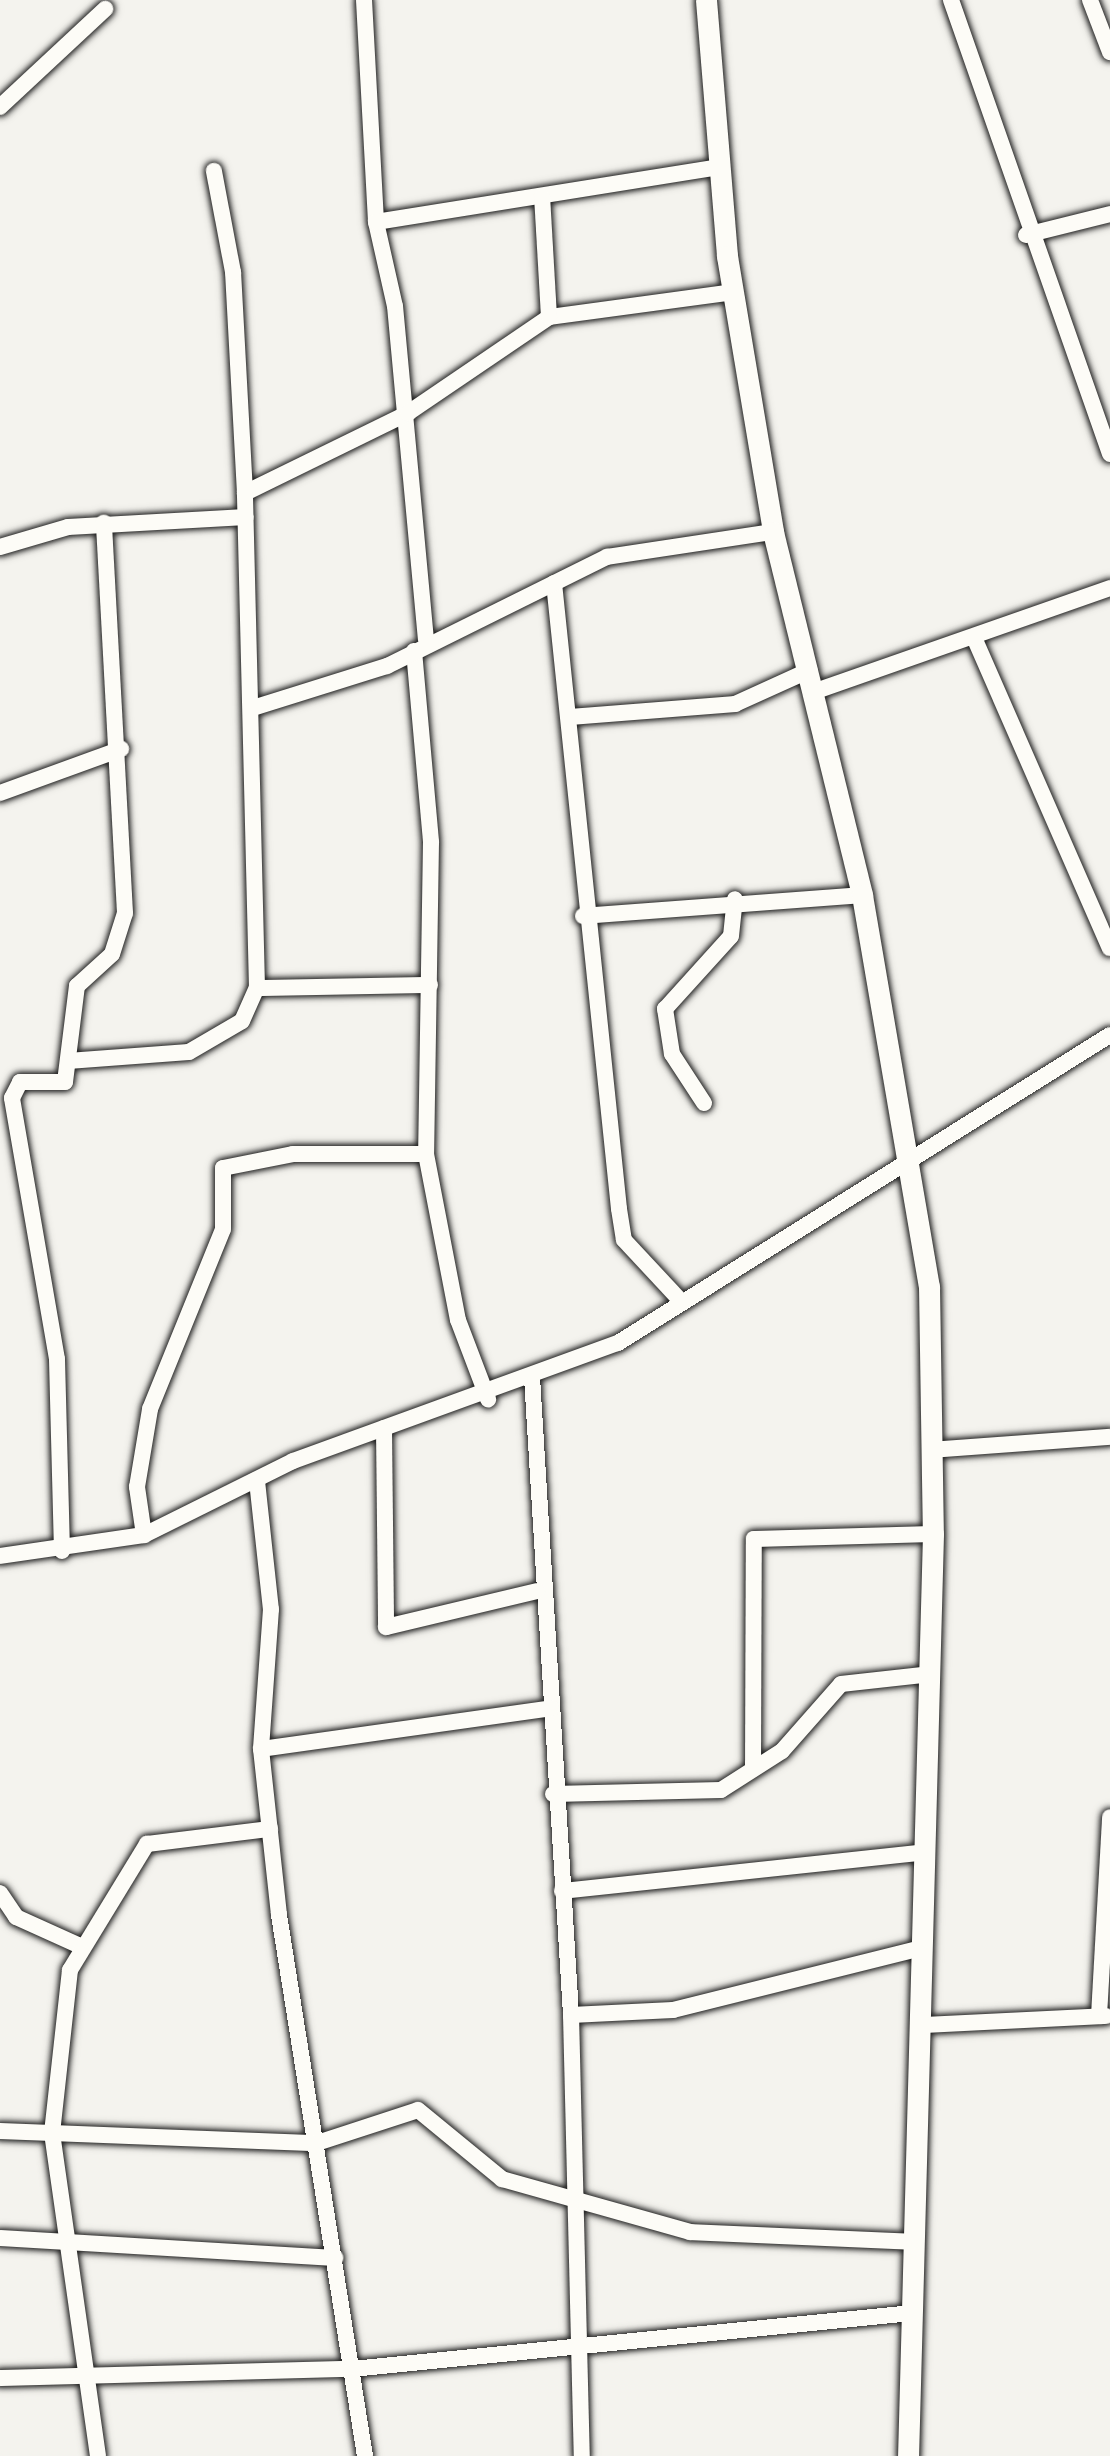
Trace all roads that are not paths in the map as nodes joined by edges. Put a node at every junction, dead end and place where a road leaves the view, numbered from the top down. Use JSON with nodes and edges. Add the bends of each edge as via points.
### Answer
{"nodes":[{"id":1,"x":364,"y":0,"type":"edge"},
{"id":2,"x":706,"y":0,"type":"edge"},
{"id":3,"x":950,"y":0,"type":"edge"},
{"id":4,"x":1090,"y":0,"type":"edge"},
{"id":5,"x":105,"y":9,"type":"dead end"},
{"id":6,"x":1110,"y":52,"type":"edge"},
{"id":7,"x":4,"y":93,"type":"edge"},
{"id":8,"x":719,"y":167,"type":"junction"},
{"id":9,"x":214,"y":171,"type":"dead end"},
{"id":10,"x":542,"y":197,"type":"junction"},
{"id":11,"x":1110,"y":214,"type":"edge"},
{"id":12,"x":376,"y":222,"type":"junction"},
{"id":13,"x":1026,"y":235,"type":"junction"},
{"id":14,"x":733,"y":292,"type":"junction"},
{"id":15,"x":549,"y":317,"type":"junction"},
{"id":16,"x":408,"y":412,"type":"junction"},
{"id":17,"x":1110,"y":454,"type":"edge"},
{"id":18,"x":245,"y":493,"type":"junction"},
{"id":19,"x":247,"y":517,"type":"junction"},
{"id":20,"x":104,"y":523,"type":"junction"},
{"id":21,"x":773,"y":532,"type":"junction"},
{"id":22,"x":0,"y":547,"type":"edge"},
{"id":23,"x":554,"y":584,"type":"junction"},
{"id":24,"x":1108,"y":594,"type":"edge"},
{"id":25,"x":976,"y":642,"type":"junction"},
{"id":26,"x":420,"y":646,"type":"junction"},
{"id":27,"x":813,"y":681,"type":"junction"},
{"id":28,"x":256,"y":706,"type":"junction"},
{"id":29,"x":569,"y":717,"type":"junction"},
{"id":30,"x":121,"y":749,"type":"junction"},
{"id":31,"x":0,"y":794,"type":"edge"},
{"id":32,"x":862,"y":895,"type":"junction"},
{"id":33,"x":735,"y":899,"type":"junction"},
{"id":34,"x":584,"y":916,"type":"junction"},
{"id":35,"x":1110,"y":948,"type":"edge"},
{"id":36,"x":430,"y":985,"type":"junction"},
{"id":37,"x":256,"y":988,"type":"junction"},
{"id":38,"x":1110,"y":1035,"type":"edge"},
{"id":39,"x":68,"y":1061,"type":"junction"},
{"id":40,"x":704,"y":1103,"type":"dead end"},
{"id":41,"x":426,"y":1154,"type":"junction"},
{"id":42,"x":912,"y":1157,"type":"junction"},
{"id":43,"x":680,"y":1299,"type":"junction"},
{"id":44,"x":532,"y":1377,"type":"junction"},
{"id":45,"x":488,"y":1399,"type":"junction"},
{"id":46,"x":384,"y":1428,"type":"junction"},
{"id":47,"x":1110,"y":1437,"type":"edge"},
{"id":48,"x":932,"y":1450,"type":"junction"},
{"id":49,"x":257,"y":1481,"type":"junction"},
{"id":50,"x":934,"y":1534,"type":"junction"},
{"id":51,"x":144,"y":1535,"type":"junction"},
{"id":52,"x":62,"y":1551,"type":"junction"},
{"id":53,"x":0,"y":1556,"type":"edge"},
{"id":54,"x":537,"y":1591,"type":"junction"},
{"id":55,"x":931,"y":1674,"type":"junction"},
{"id":56,"x":551,"y":1708,"type":"junction"},
{"id":57,"x":261,"y":1749,"type":"junction"},
{"id":58,"x":753,"y":1769,"type":"junction"},
{"id":59,"x":553,"y":1793,"type":"junction"},
{"id":60,"x":1110,"y":1817,"type":"edge"},
{"id":61,"x":270,"y":1829,"type":"junction"},
{"id":62,"x":924,"y":1852,"type":"junction"},
{"id":63,"x":562,"y":1891,"type":"junction"},
{"id":64,"x":0,"y":1893,"type":"edge"},
{"id":65,"x":78,"y":1945,"type":"junction"},
{"id":66,"x":921,"y":1948,"type":"junction"},
{"id":67,"x":571,"y":2015,"type":"junction"},
{"id":68,"x":1105,"y":2016,"type":"edge"},
{"id":69,"x":922,"y":2025,"type":"junction"},
{"id":70,"x":0,"y":2131,"type":"edge"},
{"id":71,"x":52,"y":2133,"type":"junction"},
{"id":72,"x":317,"y":2144,"type":"junction"},
{"id":73,"x":579,"y":2199,"type":"junction"},
{"id":74,"x":0,"y":2238,"type":"edge"},
{"id":75,"x":915,"y":2242,"type":"junction"},
{"id":76,"x":60,"y":2243,"type":"junction"},
{"id":77,"x":335,"y":2258,"type":"junction"},
{"id":78,"x":912,"y":2313,"type":"junction"},
{"id":79,"x":583,"y":2347,"type":"junction"},
{"id":80,"x":352,"y":2369,"type":"junction"},
{"id":81,"x":0,"y":2378,"type":"edge"},
{"id":82,"x":85,"y":2382,"type":"junction"},
{"id":83,"x":98,"y":2456,"type":"edge"},
{"id":84,"x":365,"y":2456,"type":"edge"},
{"id":85,"x":582,"y":2456,"type":"edge"},
{"id":86,"x":908,"y":2456,"type":"edge"}],
"edges":[{"from":1,"to":12,"type":"street"},
{"from":2,"to":8,"type":"street"},
{"from":3,"to":13,"type":"street"},
{"from":4,"to":6,"type":"street"},
{"from":5,"to":7,"type":"street"},
{"from":8,"to":10,"type":"street"},
{"from":8,"to":14,"type":"street"},
{"from":9,"to":18,"type":"street","via":[[232,272]]},
{"from":10,"to":12,"type":"street"},
{"from":10,"to":15,"type":"street"},
{"from":11,"to":13,"type":"street"},
{"from":12,"to":16,"type":"street"},
{"from":13,"to":17,"type":"street"},
{"from":14,"to":15,"type":"street"},
{"from":14,"to":21,"type":"street"},
{"from":15,"to":16,"type":"street"},
{"from":16,"to":18,"type":"street"},
{"from":16,"to":26,"type":"street"},
{"from":18,"to":19,"type":"street"},
{"from":19,"to":20,"type":"street"},
{"from":19,"to":28,"type":"street"},
{"from":20,"to":22,"type":"street"},
{"from":20,"to":30,"type":"street"},
{"from":21,"to":23,"type":"street","via":[[607,557]]},
{"from":21,"to":27,"type":"street"},
{"from":23,"to":26,"type":"street"},
{"from":23,"to":29,"type":"street"},
{"from":24,"to":25,"type":"street"},
{"from":25,"to":27,"type":"street"},
{"from":25,"to":35,"type":"street"},
{"from":26,"to":28,"type":"street"},
{"from":26,"to":36,"type":"street"},
{"from":27,"to":29,"type":"street","via":[[735,704]]},
{"from":27,"to":32,"type":"street"},
{"from":28,"to":37,"type":"street"},
{"from":29,"to":34,"type":"street"},
{"from":30,"to":31,"type":"street"},
{"from":30,"to":39,"type":"street","via":[[125,913],[112,954],[77,986]]},
{"from":32,"to":33,"type":"street"},
{"from":32,"to":42,"type":"street"},
{"from":33,"to":34,"type":"street"},
{"from":33,"to":40,"type":"street","via":[[731,936],[665,1009],[672,1054]]},
{"from":34,"to":43,"type":"street","via":[[624,1240]]},
{"from":36,"to":37,"type":"street"},
{"from":36,"to":41,"type":"street"},
{"from":37,"to":39,"type":"street","via":[[242,1021],[189,1052]]},
{"from":38,"to":42,"type":"street"},
{"from":39,"to":52,"type":"street","via":[[62,1085],[20,1082],[12,1098],[57,1359]]},
{"from":41,"to":45,"type":"street","via":[[458,1320]]},
{"from":41,"to":51,"type":"street","via":[[293,1154],[224,1168],[223,1229],[150,1409],[136,1487]]},
{"from":42,"to":43,"type":"street"},
{"from":42,"to":48,"type":"street","via":[[929,1286]]},
{"from":43,"to":44,"type":"street","via":[[617,1343]]},
{"from":44,"to":45,"type":"street"},
{"from":44,"to":54,"type":"street","via":[[545,1493]]},
{"from":45,"to":46,"type":"street"},
{"from":46,"to":49,"type":"street"},
{"from":46,"to":54,"type":"street","via":[[386,1627]]},
{"from":47,"to":48,"type":"street"},
{"from":48,"to":50,"type":"street"},
{"from":49,"to":51,"type":"street"},
{"from":49,"to":57,"type":"street","via":[[271,1609]]},
{"from":50,"to":55,"type":"street"},
{"from":50,"to":58,"type":"street","via":[[754,1539]]},
{"from":51,"to":52,"type":"street"},
{"from":52,"to":53,"type":"street"},
{"from":54,"to":56,"type":"street"},
{"from":55,"to":58,"type":"street","via":[[841,1684]]},
{"from":55,"to":62,"type":"street"},
{"from":56,"to":57,"type":"street"},
{"from":56,"to":59,"type":"street"},
{"from":57,"to":61,"type":"street"},
{"from":58,"to":59,"type":"street","via":[[721,1790]]},
{"from":59,"to":63,"type":"street"},
{"from":60,"to":68,"type":"street"},
{"from":61,"to":65,"type":"street","via":[[147,1844]]},
{"from":61,"to":72,"type":"street"},
{"from":62,"to":63,"type":"street"},
{"from":62,"to":66,"type":"street"},
{"from":63,"to":67,"type":"street"},
{"from":64,"to":65,"type":"street","via":[[16,1917]]},
{"from":65,"to":71,"type":"street"},
{"from":66,"to":67,"type":"street","via":[[674,2010]]},
{"from":66,"to":69,"type":"street"},
{"from":67,"to":73,"type":"street"},
{"from":68,"to":69,"type":"street"},
{"from":69,"to":75,"type":"street"},
{"from":70,"to":71,"type":"street"},
{"from":71,"to":72,"type":"street"},
{"from":71,"to":76,"type":"street"},
{"from":72,"to":73,"type":"street","via":[[418,2110],[487,2171]]},
{"from":72,"to":77,"type":"street"},
{"from":73,"to":75,"type":"street","via":[[690,2232]]},
{"from":73,"to":79,"type":"street"},
{"from":74,"to":76,"type":"street"},
{"from":75,"to":78,"type":"street"},
{"from":76,"to":77,"type":"street"},
{"from":76,"to":82,"type":"street"},
{"from":77,"to":80,"type":"street"},
{"from":78,"to":79,"type":"street"},
{"from":78,"to":86,"type":"street"},
{"from":79,"to":80,"type":"street"},
{"from":79,"to":85,"type":"street"},
{"from":80,"to":82,"type":"street"},
{"from":80,"to":84,"type":"street"},
{"from":81,"to":82,"type":"street"},
{"from":82,"to":83,"type":"street"}]}
